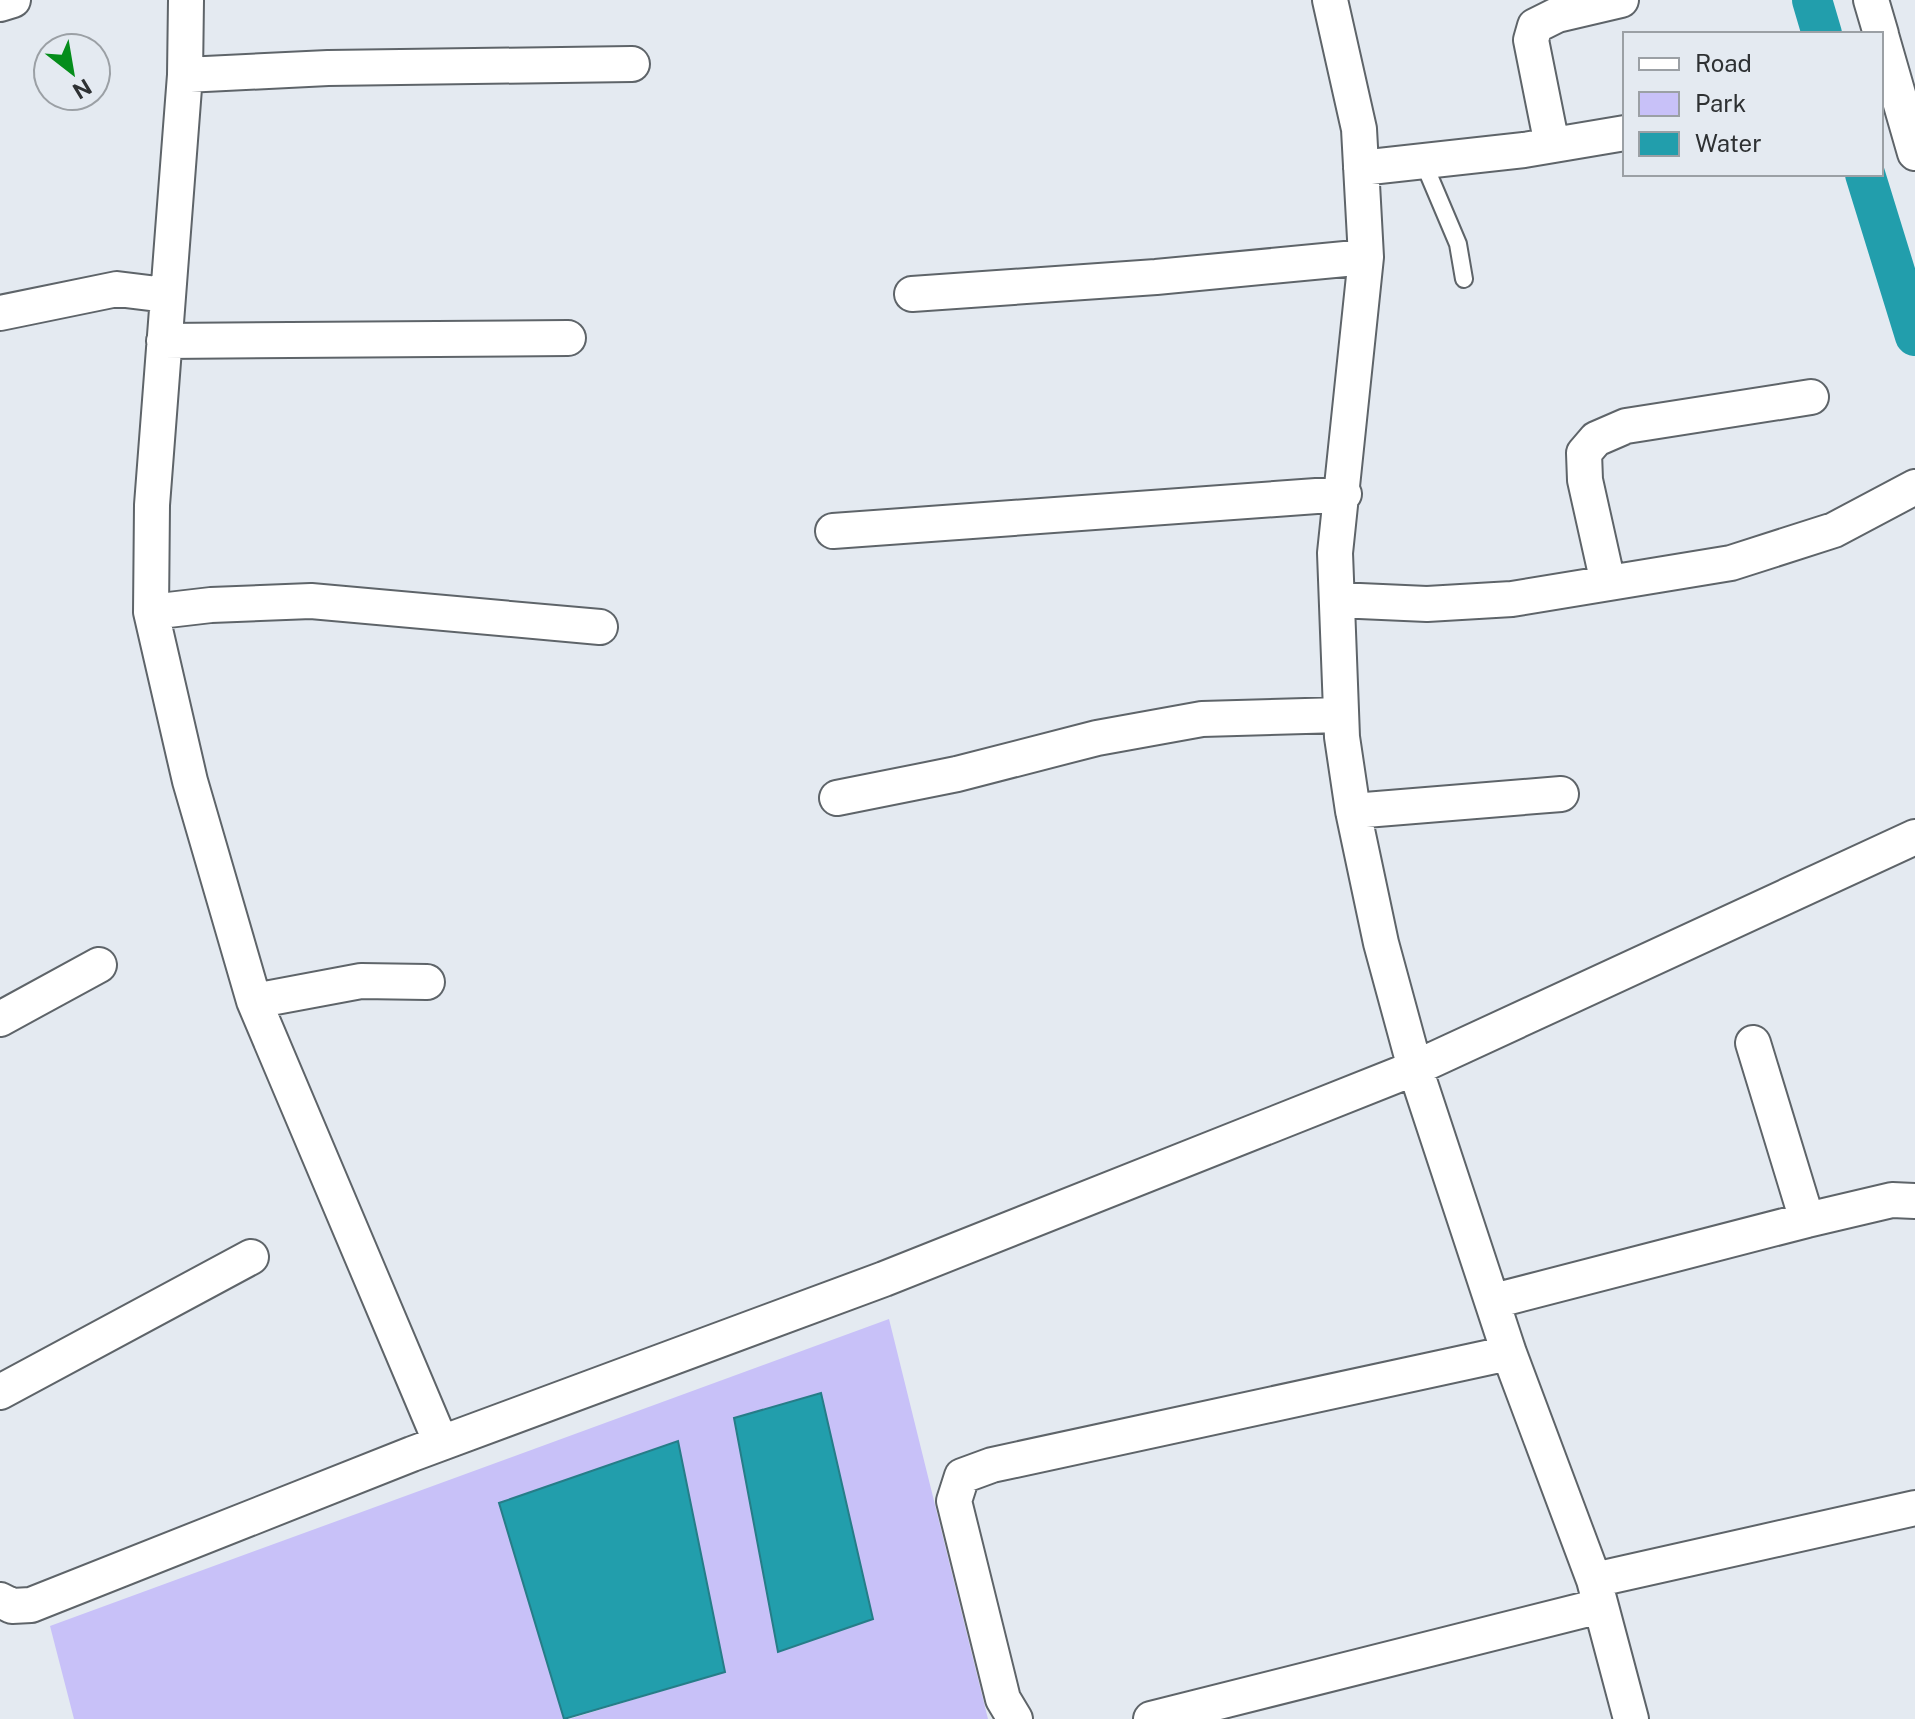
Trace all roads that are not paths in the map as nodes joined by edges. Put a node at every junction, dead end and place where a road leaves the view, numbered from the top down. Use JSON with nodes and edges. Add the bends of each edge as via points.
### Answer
{"nodes":[{"id":1,"x":13,"y":0,"type":"edge"},
{"id":2,"x":186,"y":0,"type":"edge"},
{"id":3,"x":1330,"y":0,"type":"edge"},
{"id":4,"x":1621,"y":0,"type":"edge"},
{"id":5,"x":1871,"y":0,"type":"edge"},
{"id":6,"x":0,"y":4,"type":"edge"},
{"id":7,"x":1880,"y":32,"type":"edge"},
{"id":8,"x":1883,"y":42,"type":"edge"},
{"id":9,"x":632,"y":64,"type":"dead end"},
{"id":10,"x":185,"y":75,"type":"junction"},
{"id":11,"x":1623,"y":133,"type":"edge"},
{"id":12,"x":1552,"y":145,"type":"junction"},
{"id":13,"x":1915,"y":153,"type":"edge"},
{"id":14,"x":1422,"y":159,"type":"junction"},
{"id":15,"x":1361,"y":168,"type":"junction"},
{"id":16,"x":1366,"y":257,"type":"junction"},
{"id":17,"x":1464,"y":279,"type":"dead end"},
{"id":18,"x":912,"y":294,"type":"dead end"},
{"id":19,"x":166,"y":295,"type":"junction"},
{"id":20,"x":0,"y":313,"type":"edge"},
{"id":21,"x":568,"y":338,"type":"dead end"},
{"id":22,"x":164,"y":341,"type":"junction"},
{"id":23,"x":1811,"y":397,"type":"dead end"},
{"id":24,"x":1915,"y":487,"type":"edge"},
{"id":25,"x":1344,"y":494,"type":"junction"},
{"id":26,"x":833,"y":531,"type":"dead end"},
{"id":27,"x":1608,"y":583,"type":"junction"},
{"id":28,"x":1337,"y":600,"type":"junction"},
{"id":29,"x":151,"y":612,"type":"junction"},
{"id":30,"x":600,"y":627,"type":"dead end"},
{"id":31,"x":1341,"y":715,"type":"junction"},
{"id":32,"x":1561,"y":794,"type":"dead end"},
{"id":33,"x":837,"y":798,"type":"dead end"},
{"id":34,"x":1353,"y":811,"type":"junction"},
{"id":35,"x":1915,"y":837,"type":"edge"},
{"id":36,"x":99,"y":965,"type":"dead end"},
{"id":37,"x":427,"y":982,"type":"dead end"},
{"id":38,"x":254,"y":1001,"type":"junction"},
{"id":39,"x":0,"y":1019,"type":"edge"},
{"id":40,"x":1753,"y":1043,"type":"dead end"},
{"id":41,"x":1415,"y":1068,"type":"junction"},
{"id":42,"x":1915,"y":1201,"type":"edge"},
{"id":43,"x":1807,"y":1220,"type":"junction"},
{"id":44,"x":251,"y":1257,"type":"dead end"},
{"id":45,"x":1494,"y":1301,"type":"junction"},
{"id":46,"x":1509,"y":1353,"type":"junction"},
{"id":47,"x":0,"y":1392,"type":"edge"},
{"id":48,"x":441,"y":1443,"type":"junction"},
{"id":49,"x":1915,"y":1508,"type":"edge"},
{"id":50,"x":1597,"y":1593,"type":"junction"},
{"id":51,"x":0,"y":1600,"type":"edge"},
{"id":52,"x":1015,"y":1719,"type":"edge"},
{"id":53,"x":1151,"y":1719,"type":"edge"},
{"id":54,"x":1631,"y":1719,"type":"edge"}],
"edges":[{"from":1,"to":6,"type":"street"},
{"from":2,"to":10,"type":"street"},
{"from":3,"to":15,"type":"street","via":[[1359,129]]},
{"from":4,"to":12,"type":"street","via":[[1557,15],[1535,26],[1531,40]]},
{"from":5,"to":7,"type":"street"},
{"from":8,"to":13,"type":"street"},
{"from":9,"to":10,"type":"street"},
{"from":10,"to":19,"type":"street"},
{"from":11,"to":12,"type":"street"},
{"from":12,"to":14,"type":"street"},
{"from":14,"to":15,"type":"street"},
{"from":14,"to":17,"type":"lane","via":[[1458,244]]},
{"from":15,"to":16,"type":"street"},
{"from":16,"to":18,"type":"street"},
{"from":16,"to":25,"type":"street"},
{"from":19,"to":20,"type":"street","via":[[117,289]]},
{"from":19,"to":22,"type":"street"},
{"from":21,"to":22,"type":"street"},
{"from":22,"to":29,"type":"street","via":[[152,505]]},
{"from":23,"to":27,"type":"street","via":[[1626,426],[1596,439],[1584,453],[1585,480]]},
{"from":24,"to":27,"type":"street","via":[[1834,530],[1731,563]]},
{"from":25,"to":26,"type":"street"},
{"from":25,"to":28,"type":"street","via":[[1335,553]]},
{"from":27,"to":28,"type":"street","via":[[1512,599],[1427,604]]},
{"from":28,"to":31,"type":"street"},
{"from":29,"to":30,"type":"street","via":[[311,601]]},
{"from":29,"to":38,"type":"street","via":[[190,781]]},
{"from":31,"to":33,"type":"street","via":[[1202,719]]},
{"from":31,"to":34,"type":"street"},
{"from":32,"to":34,"type":"street"},
{"from":34,"to":41,"type":"street"},
{"from":35,"to":41,"type":"street"},
{"from":36,"to":39,"type":"street"},
{"from":37,"to":38,"type":"street","via":[[361,981]]},
{"from":38,"to":48,"type":"street"},
{"from":40,"to":43,"type":"street"},
{"from":41,"to":45,"type":"street"},
{"from":41,"to":48,"type":"street","via":[[884,1279]]},
{"from":42,"to":43,"type":"street","via":[[1892,1200]]},
{"from":43,"to":45,"type":"street"},
{"from":44,"to":47,"type":"street"},
{"from":45,"to":46,"type":"street"},
{"from":46,"to":50,"type":"street"},
{"from":46,"to":52,"type":"street","via":[[992,1465],[962,1476],[954,1501],[1003,1699]]},
{"from":48,"to":51,"type":"street","via":[[31,1605],[12,1606]]},
{"from":49,"to":50,"type":"street"},
{"from":50,"to":53,"type":"street"},
{"from":50,"to":54,"type":"street"}]}
